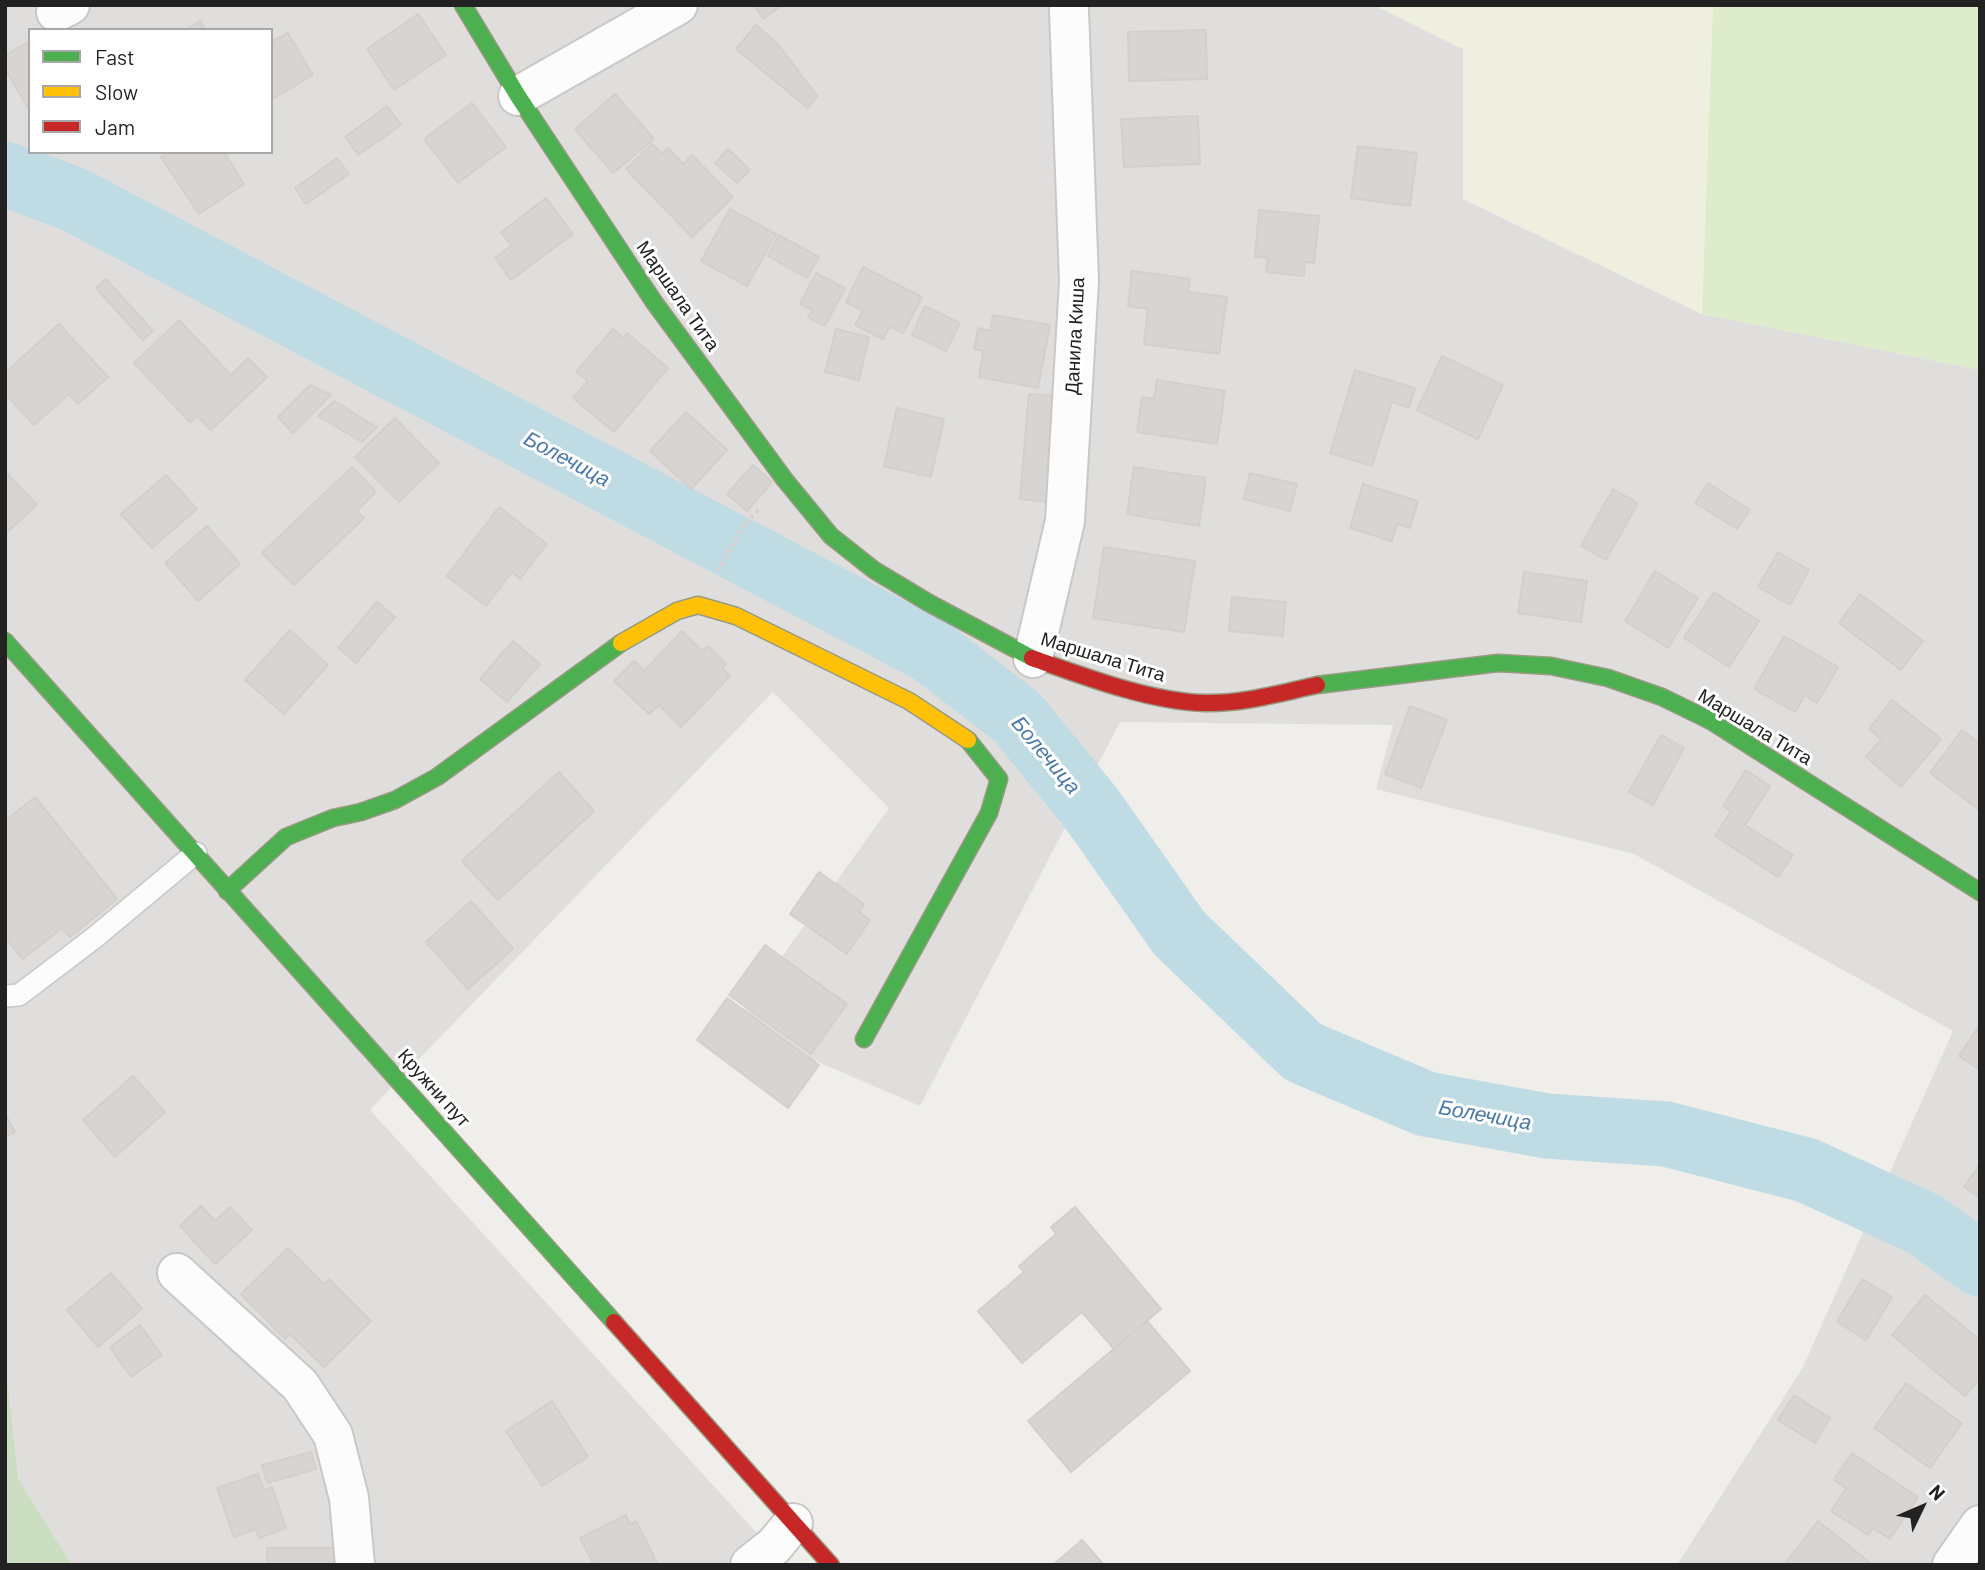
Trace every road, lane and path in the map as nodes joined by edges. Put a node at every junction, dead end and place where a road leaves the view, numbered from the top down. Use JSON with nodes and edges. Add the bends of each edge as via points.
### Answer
{"nodes":[{"id":1,"x":463,"y":5,"type":"edge"},
{"id":2,"x":678,"y":5,"type":"edge"},
{"id":3,"x":1069,"y":10,"type":"dead end"},
{"id":4,"x":518,"y":96,"type":"junction"},
{"id":5,"x":742,"y":528,"type":"dead end"},
{"id":6,"x":713,"y":580,"type":"dead end"},
{"id":7,"x":5,"y":641,"type":"edge"},
{"id":8,"x":1033,"y":658,"type":"junction"},
{"id":9,"x":196,"y":853,"type":"junction"},
{"id":10,"x":228,"y":891,"type":"junction"},
{"id":11,"x":1980,"y":892,"type":"edge"},
{"id":12,"x":5,"y":996,"type":"edge"},
{"id":13,"x":864,"y":1039,"type":"dead end"},
{"id":14,"x":177,"y":1273,"type":"dead end"},
{"id":15,"x":793,"y":1523,"type":"junction"},
{"id":16,"x":1980,"y":1525,"type":"edge"},
{"id":17,"x":355,"y":1565,"type":"edge"},
{"id":18,"x":750,"y":1565,"type":"edge"},
{"id":19,"x":831,"y":1565,"type":"edge"},
{"id":20,"x":1952,"y":1565,"type":"edge"}],
"edges":[{"from":1,"to":4,"type":"street","name":"Маршала Тита"},
{"from":2,"to":4,"type":"street"},
{"from":3,"to":8,"type":"street","name":"Данила Киша","via":[[1079,294],[1065,521]]},
{"from":4,"to":8,"type":"street","name":"Маршала Тита","via":[[654,302],[831,536],[874,570]]},
{"from":5,"to":6,"type":"path"},
{"from":7,"to":9,"type":"street","name":"Кружни пут"},
{"from":8,"to":11,"type":"street","name":"Маршала Тита","via":[[1165,699],[1205,703],[1498,663],[1562,667],[1652,695],[1709,720]]},
{"from":9,"to":10,"type":"street","name":"Кружни пут"},
{"from":9,"to":12,"type":"lane","via":[[19,995]]},
{"from":10,"to":13,"type":"street","via":[[286,837],[395,800],[437,777],[628,638],[677,611],[698,605],[736,616],[909,701],[968,739],[999,779],[989,813]]},
{"from":10,"to":15,"type":"street","name":"Кружни пут"},
{"from":14,"to":17,"type":"street","via":[[300,1385],[334,1435],[349,1498]]},
{"from":15,"to":18,"type":"street"},
{"from":15,"to":19,"type":"street","name":"Кружни пут"},
{"from":16,"to":20,"type":"street"}]}
